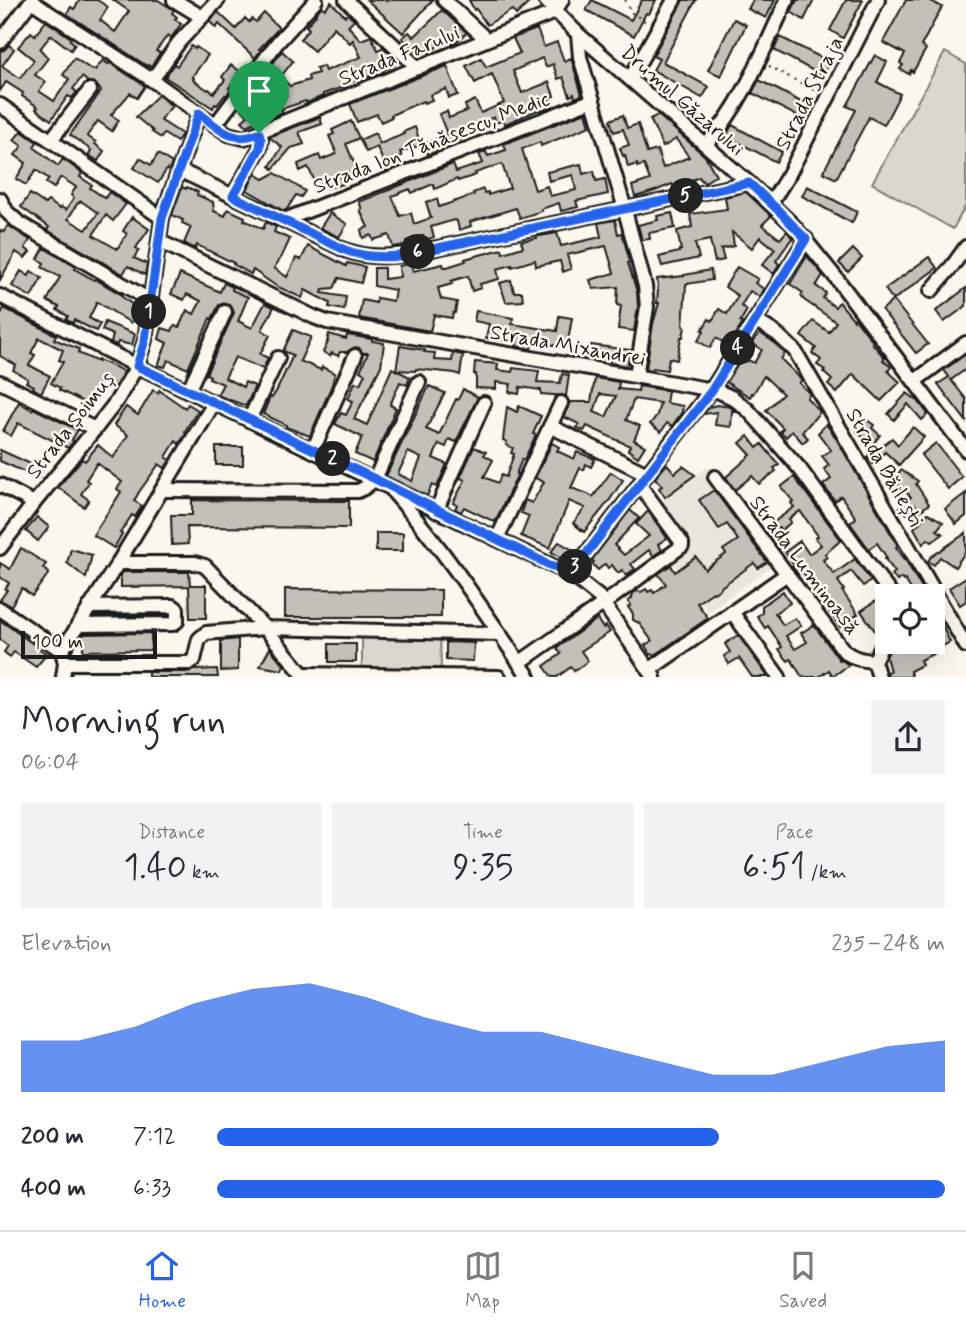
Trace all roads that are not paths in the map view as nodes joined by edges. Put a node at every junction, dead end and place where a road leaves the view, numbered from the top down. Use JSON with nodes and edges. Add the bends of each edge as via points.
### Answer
{"nodes":[{"id":1,"x":174,"y":0,"type":"edge"},
{"id":2,"x":218,"y":0,"type":"edge"},
{"id":3,"x":316,"y":0,"type":"edge"},
{"id":4,"x":346,"y":0,"type":"edge"},
{"id":5,"x":444,"y":0,"type":"edge"},
{"id":6,"x":545,"y":0,"type":"edge"},
{"id":7,"x":562,"y":0,"type":"edge"},
{"id":8,"x":674,"y":0,"type":"edge"},
{"id":9,"x":787,"y":0,"type":"edge"},
{"id":10,"x":878,"y":0,"type":"edge"},
{"id":11,"x":32,"y":1,"type":"edge"},
{"id":12,"x":555,"y":12,"type":"junction"},
{"id":13,"x":202,"y":17,"type":"junction"},
{"id":14,"x":5,"y":25,"type":"edge"},
{"id":15,"x":578,"y":34,"type":"junction"},
{"id":16,"x":487,"y":40,"type":"junction"},
{"id":17,"x":0,"y":42,"type":"edge"},
{"id":18,"x":418,"y":68,"type":"junction"},
{"id":19,"x":629,"y":79,"type":"junction"},
{"id":20,"x":152,"y":80,"type":"junction"},
{"id":21,"x":90,"y":90,"type":"dead end"},
{"id":22,"x":593,"y":100,"type":"junction"},
{"id":23,"x":0,"y":105,"type":"edge"},
{"id":24,"x":199,"y":113,"type":"junction"},
{"id":25,"x":215,"y":125,"type":"junction"},
{"id":26,"x":259,"y":133,"type":"junction"},
{"id":27,"x":51,"y":140,"type":"junction"},
{"id":28,"x":706,"y":145,"type":"junction"},
{"id":29,"x":179,"y":170,"type":"junction"},
{"id":30,"x":749,"y":183,"type":"junction"},
{"id":31,"x":233,"y":196,"type":"junction"},
{"id":32,"x":0,"y":199,"type":"edge"},
{"id":33,"x":771,"y":203,"type":"junction"},
{"id":34,"x":625,"y":209,"type":"junction"},
{"id":35,"x":162,"y":218,"type":"junction"},
{"id":36,"x":284,"y":220,"type":"junction"},
{"id":37,"x":806,"y":239,"type":"junction"},
{"id":38,"x":159,"y":241,"type":"junction"},
{"id":39,"x":966,"y":247,"type":"edge"},
{"id":40,"x":930,"y":290,"type":"dead end"},
{"id":41,"x":0,"y":296,"type":"edge"},
{"id":42,"x":151,"y":301,"type":"junction"},
{"id":43,"x":225,"y":312,"type":"dead end"},
{"id":44,"x":755,"y":320,"type":"junction"},
{"id":45,"x":966,"y":343,"type":"edge"},
{"id":46,"x":355,"y":356,"type":"dead end"},
{"id":47,"x":278,"y":358,"type":"dead end"},
{"id":48,"x":137,"y":366,"type":"junction"},
{"id":49,"x":636,"y":376,"type":"junction"},
{"id":50,"x":915,"y":381,"type":"junction"},
{"id":51,"x":419,"y":382,"type":"dead end"},
{"id":52,"x":0,"y":383,"type":"edge"},
{"id":53,"x":712,"y":390,"type":"junction"},
{"id":54,"x":188,"y":391,"type":"junction"},
{"id":55,"x":214,"y":403,"type":"junction"},
{"id":56,"x":484,"y":403,"type":"dead end"},
{"id":57,"x":561,"y":403,"type":"dead end"},
{"id":58,"x":249,"y":420,"type":"junction"},
{"id":59,"x":550,"y":426,"type":"junction"},
{"id":60,"x":95,"y":429,"type":"junction"},
{"id":61,"x":313,"y":450,"type":"junction"},
{"id":62,"x":966,"y":450,"type":"edge"},
{"id":63,"x":715,"y":477,"type":"dead end"},
{"id":64,"x":375,"y":479,"type":"junction"},
{"id":65,"x":643,"y":479,"type":"junction"},
{"id":66,"x":0,"y":485,"type":"edge"},
{"id":67,"x":389,"y":487,"type":"junction"},
{"id":68,"x":162,"y":489,"type":"junction"},
{"id":69,"x":34,"y":503,"type":"junction"},
{"id":70,"x":436,"y":511,"type":"junction"},
{"id":71,"x":496,"y":540,"type":"junction"},
{"id":72,"x":0,"y":548,"type":"edge"},
{"id":73,"x":118,"y":563,"type":"junction"},
{"id":74,"x":787,"y":573,"type":"junction"},
{"id":75,"x":570,"y":575,"type":"junction"},
{"id":76,"x":884,"y":584,"type":"edge"},
{"id":77,"x":605,"y":603,"type":"junction"},
{"id":78,"x":89,"y":607,"type":"junction"},
{"id":79,"x":0,"y":608,"type":"edge"},
{"id":80,"x":732,"y":612,"type":"junction"},
{"id":81,"x":78,"y":625,"type":"junction"},
{"id":82,"x":265,"y":628,"type":"junction"},
{"id":83,"x":499,"y":634,"type":"junction"},
{"id":84,"x":966,"y":646,"type":"edge"},
{"id":85,"x":878,"y":654,"type":"edge"},
{"id":86,"x":64,"y":657,"type":"junction"},
{"id":87,"x":874,"y":661,"type":"junction"},
{"id":88,"x":519,"y":663,"type":"junction"},
{"id":89,"x":652,"y":673,"type":"edge"},
{"id":90,"x":304,"y":676,"type":"edge"},
{"id":91,"x":523,"y":676,"type":"edge"},
{"id":92,"x":63,"y":677,"type":"edge"},
{"id":93,"x":499,"y":677,"type":"edge"},
{"id":94,"x":779,"y":677,"type":"edge"},
{"id":95,"x":879,"y":677,"type":"edge"}],
"edges":[{"from":1,"to":13,"type":"street"},
{"from":2,"to":13,"type":"street"},
{"from":3,"to":25,"type":"street"},
{"from":4,"to":18,"type":"street"},
{"from":5,"to":16,"type":"street"},
{"from":6,"to":12,"type":"street","name":"Drumul Găzarului"},
{"from":7,"to":12,"type":"street"},
{"from":8,"to":19,"type":"street"},
{"from":9,"to":28,"type":"street","via":[[737,104]]},
{"from":10,"to":33,"type":"street","name":"Strada Straja"},
{"from":11,"to":14,"type":"street"},
{"from":11,"to":20,"type":"street","name":"Strada Farului"},
{"from":12,"to":15,"type":"street","name":"Drumul Găzarului"},
{"from":12,"to":16,"type":"street","name":"Strada Farului"},
{"from":13,"to":20,"type":"street"},
{"from":14,"to":17,"type":"street"},
{"from":15,"to":19,"type":"street","name":"Drumul Găzarului"},
{"from":15,"to":22,"type":"street"},
{"from":16,"to":18,"type":"street","name":"Strada Farului"},
{"from":18,"to":26,"type":"street","name":"Strada Farului"},
{"from":19,"to":28,"type":"street","name":"Drumul Găzarului"},
{"from":20,"to":24,"type":"street","name":"Strada Farului"},
{"from":21,"to":27,"type":"street"},
{"from":22,"to":34,"type":"street"},
{"from":22,"to":36,"type":"street","name":"Strada Ion Tănăsescu, Medic"},
{"from":23,"to":27,"type":"street"},
{"from":24,"to":25,"type":"street","name":"Strada Farului"},
{"from":24,"to":29,"type":"street","name":"Strada Șoimuș"},
{"from":25,"to":26,"type":"street","name":"Strada Farului","via":[[239,138]]},
{"from":26,"to":31,"type":"street","via":[[260,148]]},
{"from":27,"to":35,"type":"street"},
{"from":28,"to":30,"type":"street","name":"Drumul Găzarului"},
{"from":29,"to":31,"type":"street"},
{"from":29,"to":35,"type":"street","name":"Strada Șoimuș"},
{"from":30,"to":33,"type":"street","name":"Drumul Găzarului"},
{"from":30,"to":34,"type":"street"},
{"from":31,"to":36,"type":"street"},
{"from":32,"to":42,"type":"street","via":[[19,223]]},
{"from":33,"to":37,"type":"street","name":"Drumul Găzarului"},
{"from":34,"to":36,"type":"street","via":[[383,257],[353,253]]},
{"from":34,"to":49,"type":"street","via":[[647,296]]},
{"from":35,"to":38,"type":"street","name":"Strada Șoimuș"},
{"from":37,"to":44,"type":"street"},
{"from":37,"to":50,"type":"street","name":"Drumul Găzarului"},
{"from":38,"to":42,"type":"street","name":"Strada Șoimuș"},
{"from":38,"to":49,"type":"street","name":"Strada Mixandrei","via":[[327,322]]},
{"from":39,"to":40,"type":"street"},
{"from":41,"to":48,"type":"street"},
{"from":42,"to":48,"type":"street","name":"Strada Șoimuș"},
{"from":43,"to":54,"type":"street"},
{"from":44,"to":53,"type":"street"},
{"from":44,"to":84,"type":"street","name":"Strada Băilești","via":[[795,351]]},
{"from":45,"to":50,"type":"street"},
{"from":46,"to":61,"type":"street"},
{"from":47,"to":58,"type":"street"},
{"from":48,"to":54,"type":"street"},
{"from":48,"to":60,"type":"street","name":"Strada Șoimuș"},
{"from":49,"to":53,"type":"street","name":"Strada Mixandrei"},
{"from":50,"to":62,"type":"street","name":"Drumul Găzarului"},
{"from":51,"to":64,"type":"street"},
{"from":52,"to":60,"type":"street"},
{"from":53,"to":65,"type":"street"},
{"from":53,"to":76,"type":"street","name":"Strada Mixandrei","via":[[733,398],[758,421],[800,469]]},
{"from":54,"to":55,"type":"street"},
{"from":55,"to":58,"type":"street"},
{"from":55,"to":68,"type":"street"},
{"from":56,"to":70,"type":"street"},
{"from":57,"to":59,"type":"street"},
{"from":58,"to":61,"type":"street"},
{"from":59,"to":65,"type":"street"},
{"from":59,"to":71,"type":"street"},
{"from":60,"to":69,"type":"street","name":"Strada Șoimuș"},
{"from":61,"to":64,"type":"street"},
{"from":63,"to":74,"type":"street","name":"Strada Luminoasă"},
{"from":64,"to":67,"type":"street"},
{"from":64,"to":68,"type":"street","via":[[358,491]]},
{"from":65,"to":75,"type":"street"},
{"from":65,"to":77,"type":"street","via":[[682,546]]},
{"from":66,"to":69,"type":"street"},
{"from":67,"to":70,"type":"street"},
{"from":67,"to":83,"type":"street","via":[[437,545]]},
{"from":68,"to":73,"type":"street"},
{"from":69,"to":72,"type":"street","name":"Strada Șoimuș"},
{"from":70,"to":71,"type":"street"},
{"from":71,"to":75,"type":"street"},
{"from":73,"to":78,"type":"street"},
{"from":73,"to":82,"type":"street","via":[[205,566]]},
{"from":74,"to":80,"type":"street"},
{"from":74,"to":87,"type":"street","name":"Strada Luminoasă","via":[[844,651]]},
{"from":75,"to":77,"type":"street"},
{"from":77,"to":88,"type":"street"},
{"from":77,"to":89,"type":"street"},
{"from":78,"to":81,"type":"street"},
{"from":78,"to":81,"type":"street","via":[[173,606],[177,621]]},
{"from":79,"to":86,"type":"street"},
{"from":80,"to":89,"type":"street"},
{"from":80,"to":94,"type":"street"},
{"from":81,"to":86,"type":"street"},
{"from":82,"to":83,"type":"street"},
{"from":82,"to":86,"type":"street","via":[[206,633],[189,663]]},
{"from":82,"to":90,"type":"street"},
{"from":83,"to":88,"type":"street"},
{"from":85,"to":87,"type":"street"},
{"from":86,"to":92,"type":"street"},
{"from":87,"to":95,"type":"street"},
{"from":88,"to":91,"type":"street"},
{"from":90,"to":93,"type":"street"}]}
